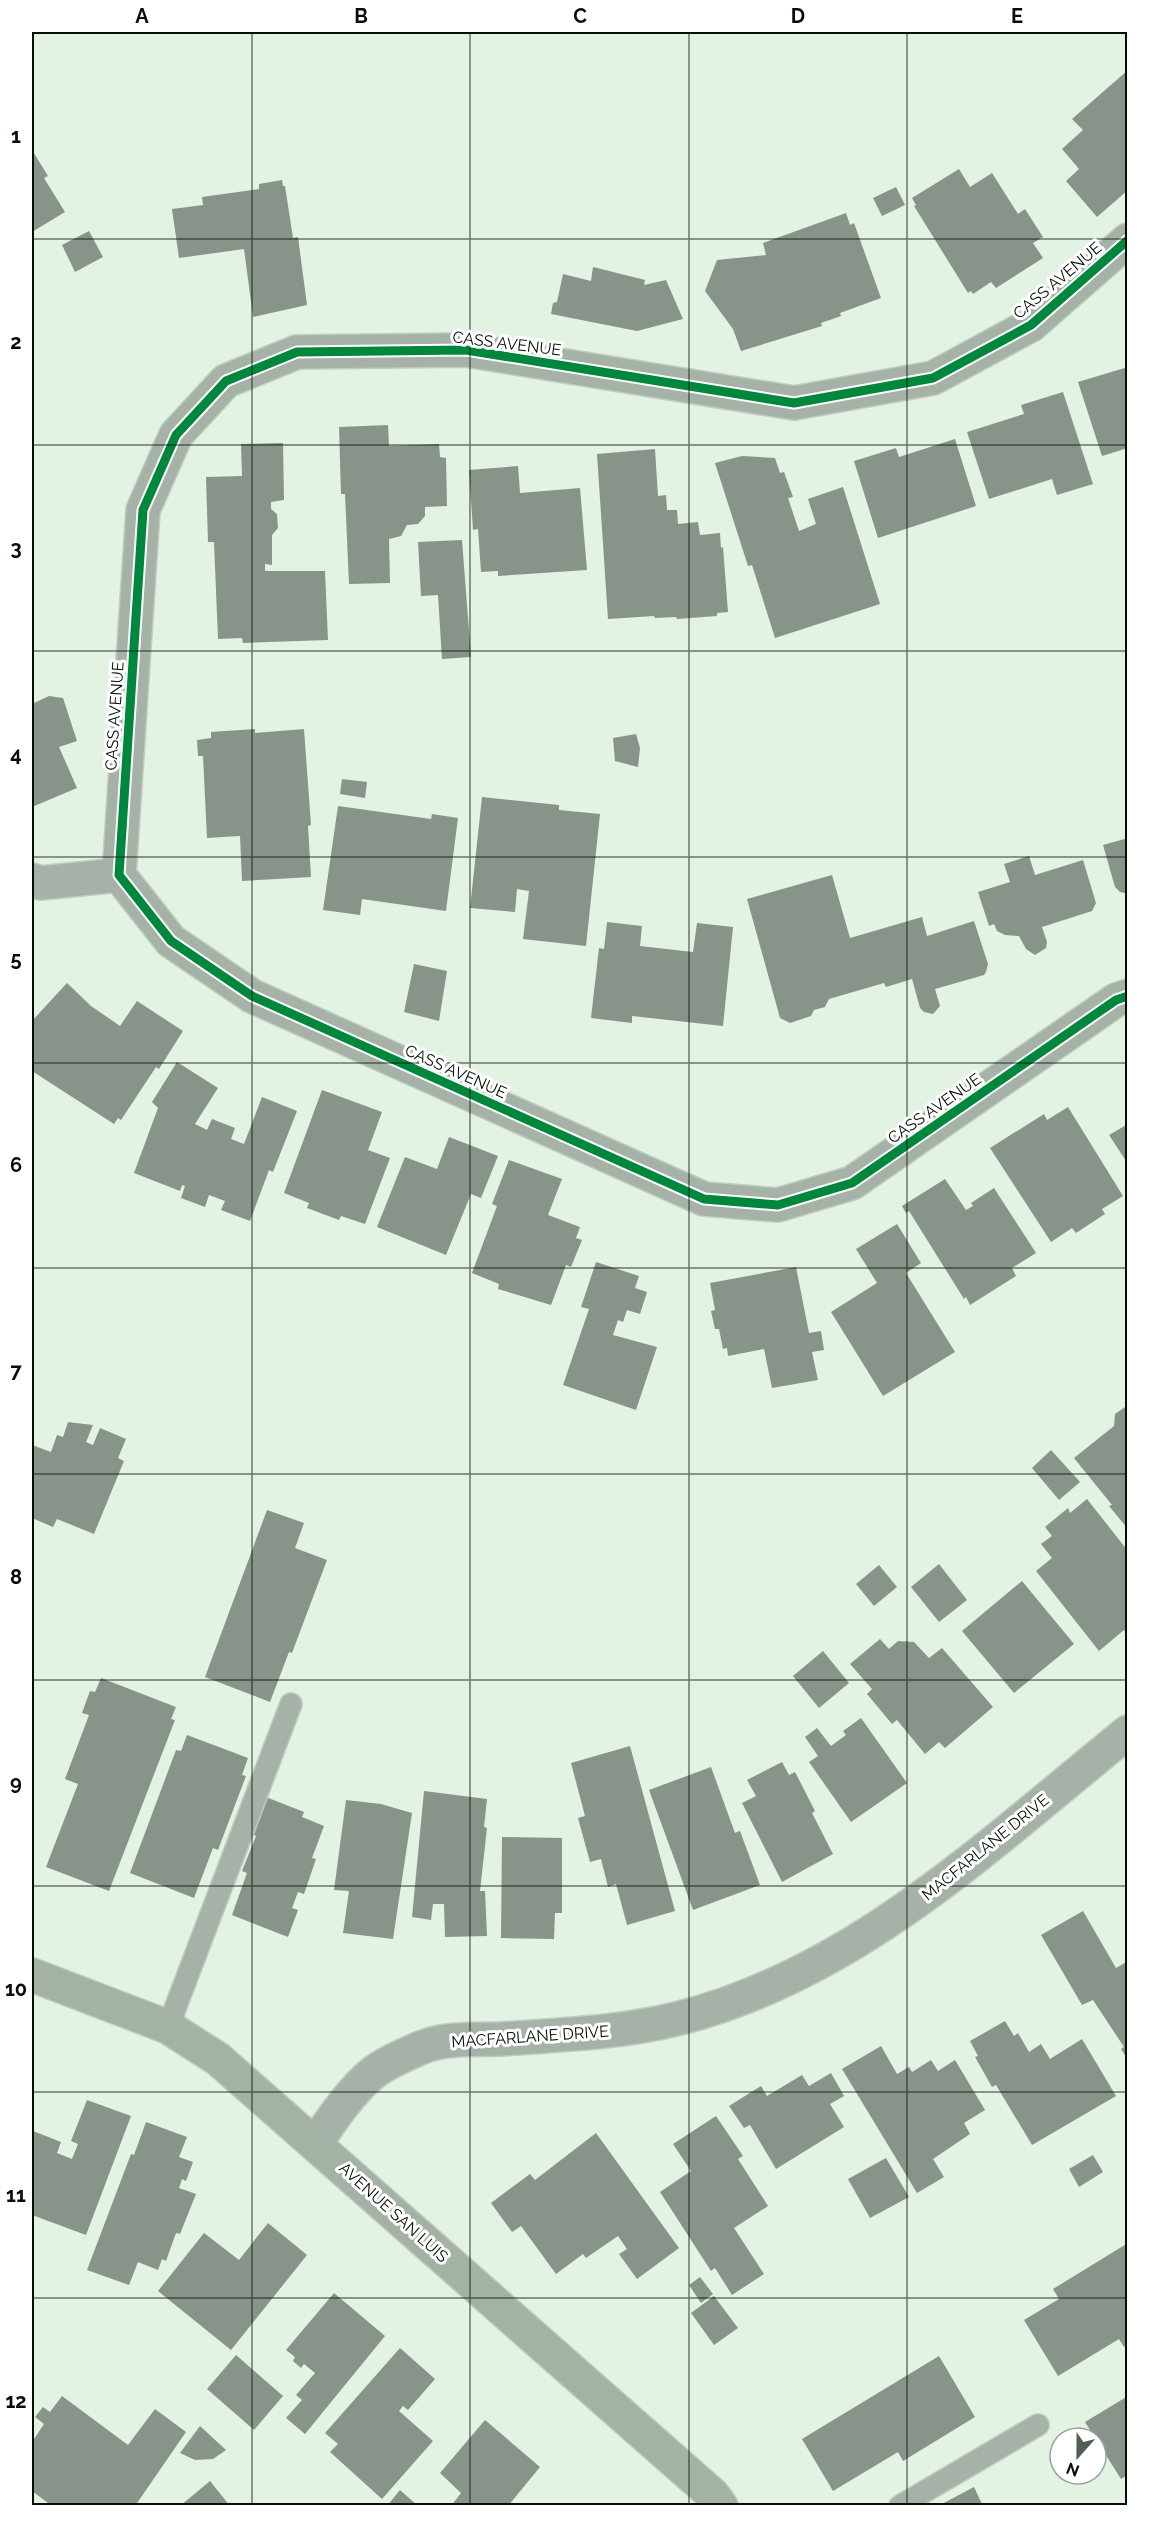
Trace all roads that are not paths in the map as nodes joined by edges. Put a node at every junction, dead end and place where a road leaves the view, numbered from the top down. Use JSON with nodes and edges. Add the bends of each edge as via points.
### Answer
{"nodes":[{"id":1,"x":1128,"y":240,"type":"edge"},
{"id":2,"x":118,"y":875,"type":"junction"},
{"id":3,"x":32,"y":880,"type":"edge"},
{"id":4,"x":1128,"y":996,"type":"edge"},
{"id":5,"x":291,"y":1704,"type":"dead end"},
{"id":6,"x":1128,"y":1732,"type":"edge"},
{"id":7,"x":32,"y":1975,"type":"edge"},
{"id":8,"x":168,"y":2027,"type":"junction"},
{"id":9,"x":316,"y":2143,"type":"junction"},
{"id":10,"x":1038,"y":2425,"type":"dead end"},
{"id":11,"x":721,"y":2505,"type":"edge"},
{"id":12,"x":900,"y":2505,"type":"edge"}],
"edges":[{"from":1,"to":2,"type":"street","name":"CASS AVENUE","via":[[1030,326],[933,378],[794,403],[466,350],[297,352],[226,381],[176,435],[143,510]]},
{"from":2,"to":3,"type":"street"},
{"from":2,"to":4,"type":"street","name":"CASS AVENUE","via":[[171,941],[252,996],[704,1199],[778,1205],[852,1183],[1116,1000]]},
{"from":5,"to":8,"type":"lane"},
{"from":6,"to":9,"type":"street","name":"MACFARLANE DRIVE","via":[[917,1902],[824,1959],[746,1997],[675,2019],[591,2034],[436,2043],[379,2068],[341,2105]]},
{"from":7,"to":8,"type":"street","name":"AVENUE SAN LUIS"},
{"from":8,"to":9,"type":"street","name":"AVENUE SAN LUIS","via":[[218,2059]]},
{"from":9,"to":11,"type":"street","name":"AVENUE SAN LUIS"},
{"from":10,"to":12,"type":"lane"}]}
